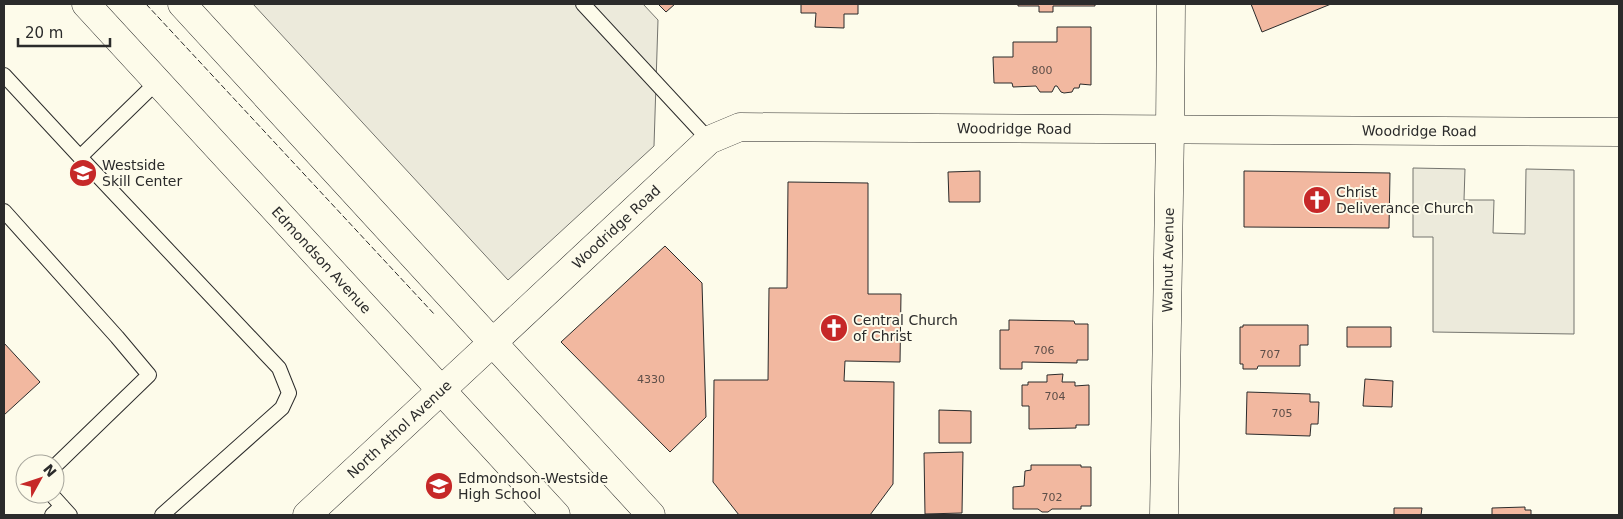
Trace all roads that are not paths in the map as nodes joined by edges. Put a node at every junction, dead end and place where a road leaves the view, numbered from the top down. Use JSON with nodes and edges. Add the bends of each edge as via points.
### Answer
{"nodes":[{"id":1,"x":86,"y":4,"type":"edge"},
{"id":2,"x":182,"y":4,"type":"edge"},
{"id":3,"x":583,"y":4,"type":"edge"},
{"id":4,"x":1171,"y":4,"type":"edge"},
{"id":5,"x":4,"y":75,"type":"edge"},
{"id":6,"x":158,"y":81,"type":"junction"},
{"id":7,"x":1170,"y":129,"type":"junction"},
{"id":8,"x":1619,"y":132,"type":"edge"},
{"id":9,"x":709,"y":140,"type":"junction"},
{"id":10,"x":80,"y":157,"type":"junction"},
{"id":11,"x":4,"y":211,"type":"edge"},
{"id":12,"x":492,"y":343,"type":"junction"},
{"id":13,"x":441,"y":390,"type":"junction"},
{"id":14,"x":65,"y":456,"type":"edge"},
{"id":15,"x":162,"y":515,"type":"edge"},
{"id":16,"x":307,"y":515,"type":"edge"},
{"id":17,"x":556,"y":515,"type":"edge"},
{"id":18,"x":651,"y":515,"type":"edge"},
{"id":19,"x":1164,"y":515,"type":"edge"}],
"edges":[{"from":1,"to":6,"type":"street","name":"Edmondson Avenue"},
{"from":2,"to":12,"type":"street"},
{"from":3,"to":9,"type":"lane"},
{"from":4,"to":7,"type":"street","name":"Walnut Avenue"},
{"from":5,"to":10,"type":"lane"},
{"from":6,"to":10,"type":"lane"},
{"from":6,"to":13,"type":"street","name":"Edmondson Avenue"},
{"from":7,"to":8,"type":"street","name":"Woodridge Road"},
{"from":7,"to":9,"type":"street","name":"Woodridge Road","via":[[740,127]]},
{"from":7,"to":19,"type":"street","name":"Walnut Avenue"},
{"from":9,"to":12,"type":"street","name":"Woodridge Road"},
{"from":10,"to":15,"type":"lane","via":[[279,368],[289,393],[282,408]]},
{"from":11,"to":14,"type":"lane","via":[[149,375]]},
{"from":12,"to":13,"type":"street","name":"North Athol Avenue"},
{"from":12,"to":18,"type":"street"},
{"from":13,"to":16,"type":"street","name":"North Athol Avenue"},
{"from":13,"to":17,"type":"street","name":"Edmondson Avenue"}]}
